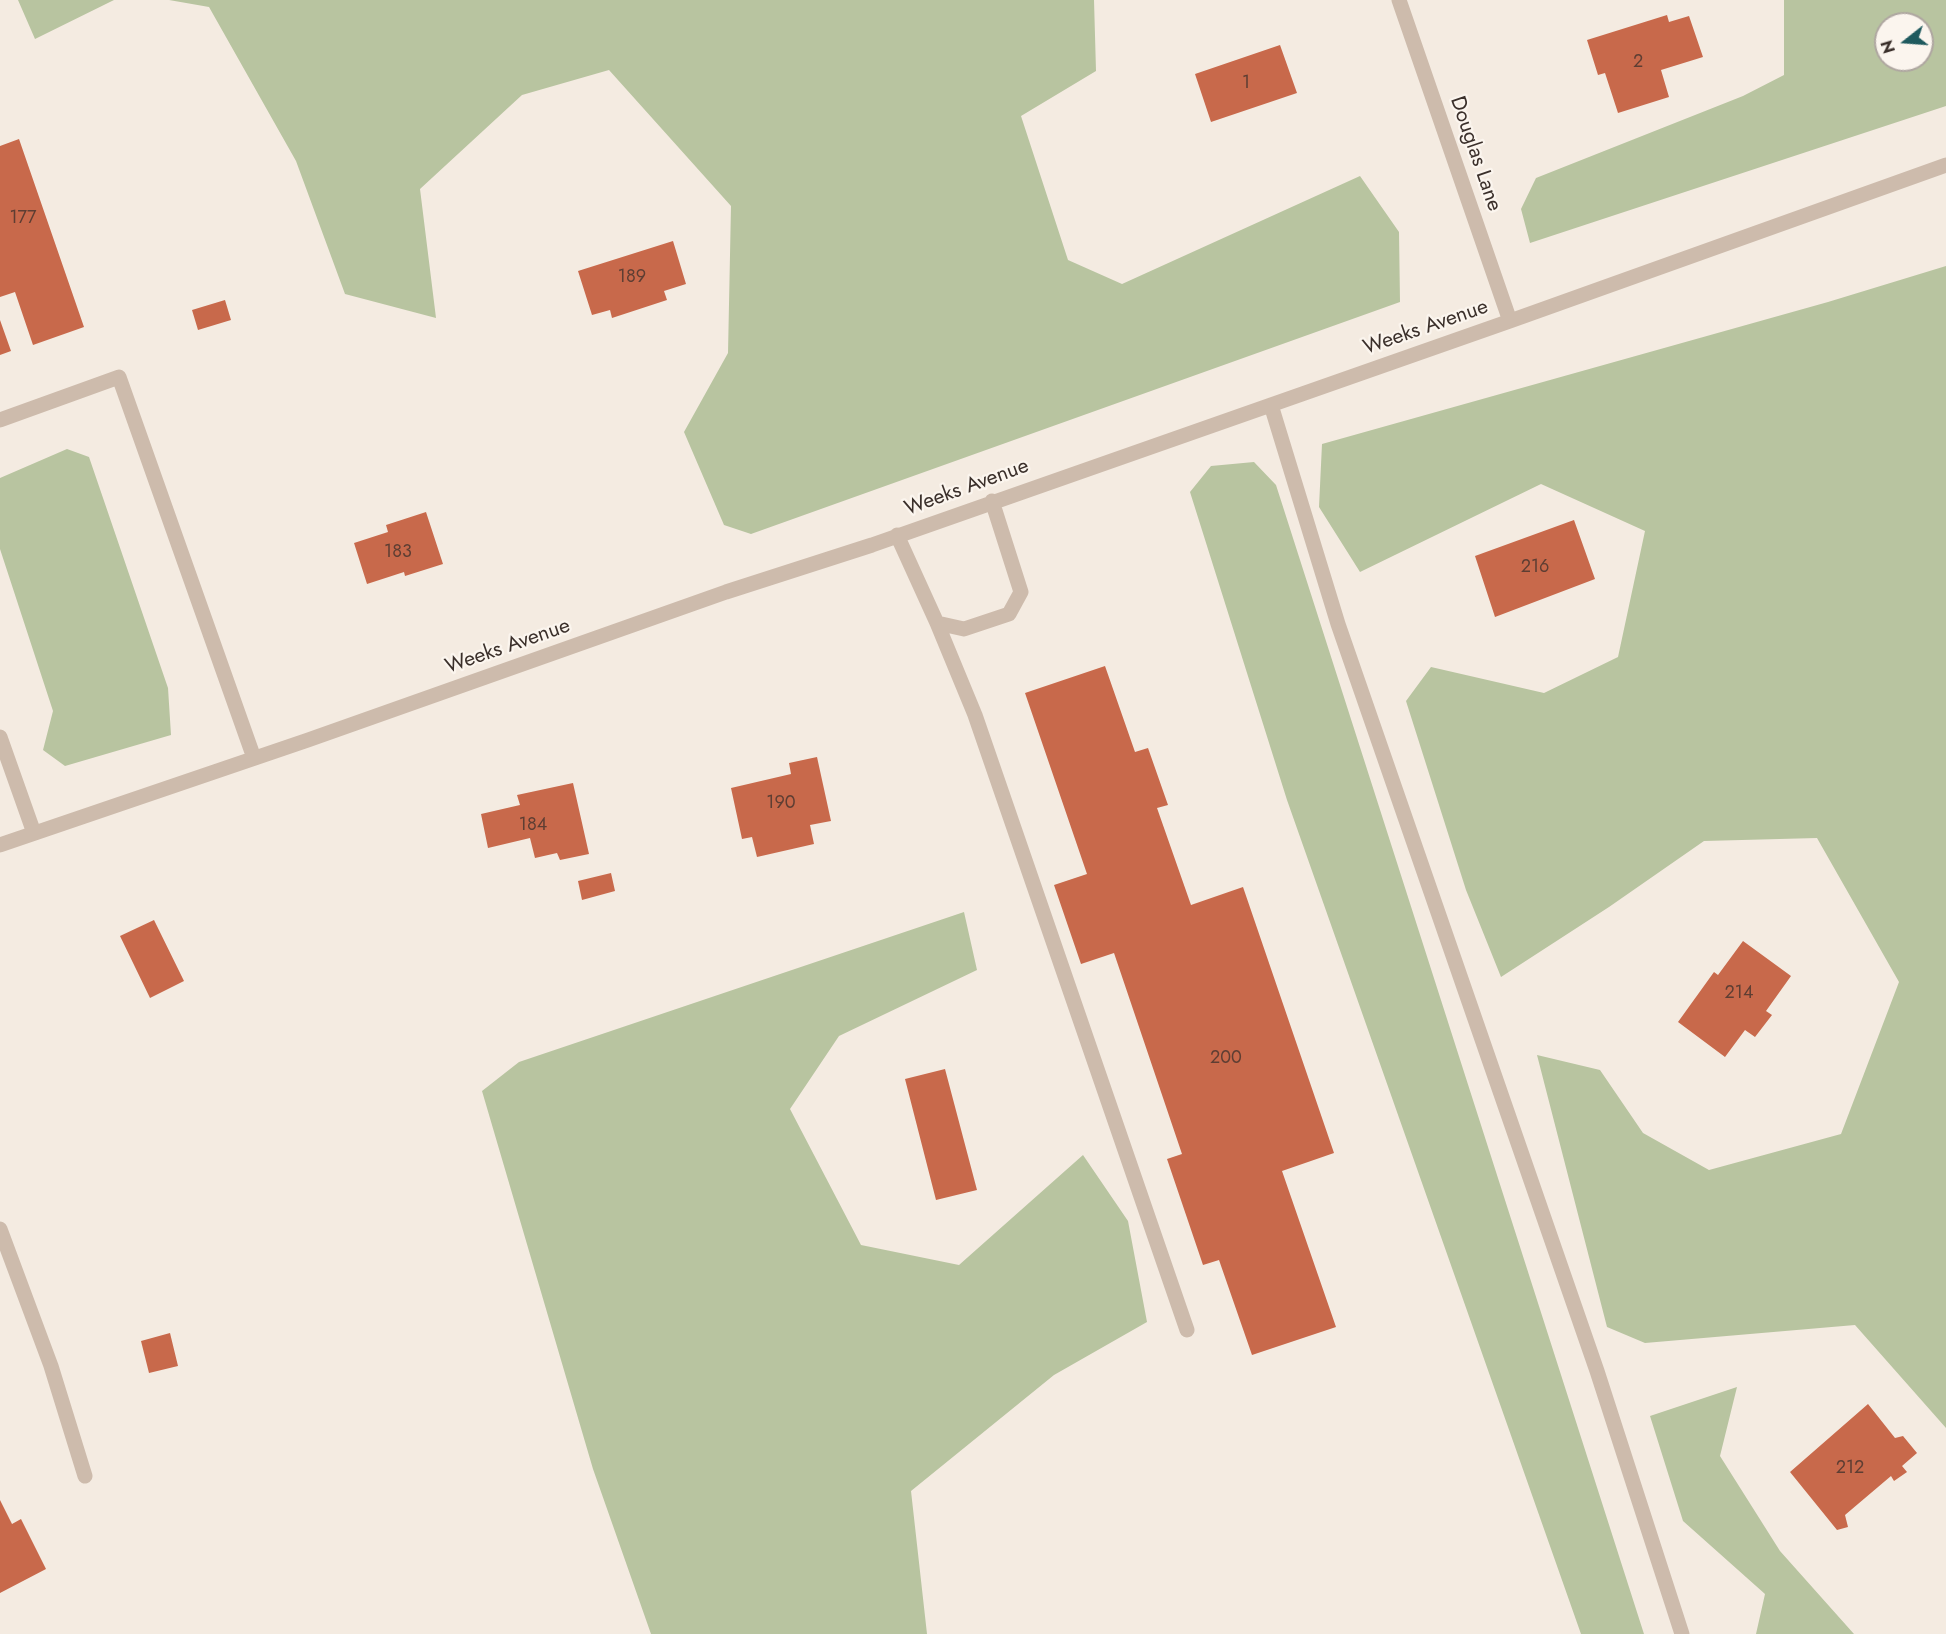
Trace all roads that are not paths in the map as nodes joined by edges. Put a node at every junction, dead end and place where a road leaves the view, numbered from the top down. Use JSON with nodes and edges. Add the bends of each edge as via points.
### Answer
{"nodes":[{"id":1,"x":1399,"y":0,"type":"edge"},
{"id":2,"x":1946,"y":165,"type":"edge"},
{"id":3,"x":1510,"y":321,"type":"junction"},
{"id":4,"x":1271,"y":405,"type":"junction"},
{"id":5,"x":0,"y":420,"type":"edge"},
{"id":6,"x":992,"y":501,"type":"junction"},
{"id":7,"x":897,"y":535,"type":"junction"},
{"id":8,"x":937,"y":623,"type":"junction"},
{"id":9,"x":0,"y":737,"type":"edge"},
{"id":10,"x":254,"y":758,"type":"junction"},
{"id":11,"x":34,"y":833,"type":"junction"},
{"id":12,"x":0,"y":845,"type":"edge"},
{"id":13,"x":0,"y":1229,"type":"edge"},
{"id":14,"x":1187,"y":1330,"type":"dead end"},
{"id":15,"x":86,"y":1476,"type":"dead end"},
{"id":16,"x":1682,"y":1634,"type":"edge"}],
"edges":[{"from":1,"to":3,"type":"street","name":"Douglas Lane"},
{"from":2,"to":3,"type":"street","name":"Weeks Avenue"},
{"from":3,"to":4,"type":"street","name":"Weeks Avenue"},
{"from":4,"to":6,"type":"street","name":"Weeks Avenue"},
{"from":4,"to":16,"type":"street","via":[[1338,624],[1597,1371]]},
{"from":5,"to":10,"type":"street","via":[[119,377]]},
{"from":6,"to":7,"type":"street","name":"Weeks Avenue"},
{"from":6,"to":8,"type":"street","via":[[1021,592],[1009,614],[964,629]]},
{"from":7,"to":8,"type":"street"},
{"from":7,"to":10,"type":"street","name":"Weeks Avenue"},
{"from":8,"to":14,"type":"street","via":[[975,715]]},
{"from":9,"to":11,"type":"street"},
{"from":10,"to":11,"type":"street","name":"Weeks Avenue"},
{"from":11,"to":12,"type":"street","name":"Weeks Avenue"},
{"from":13,"to":15,"type":"street","via":[[51,1366]]}]}
